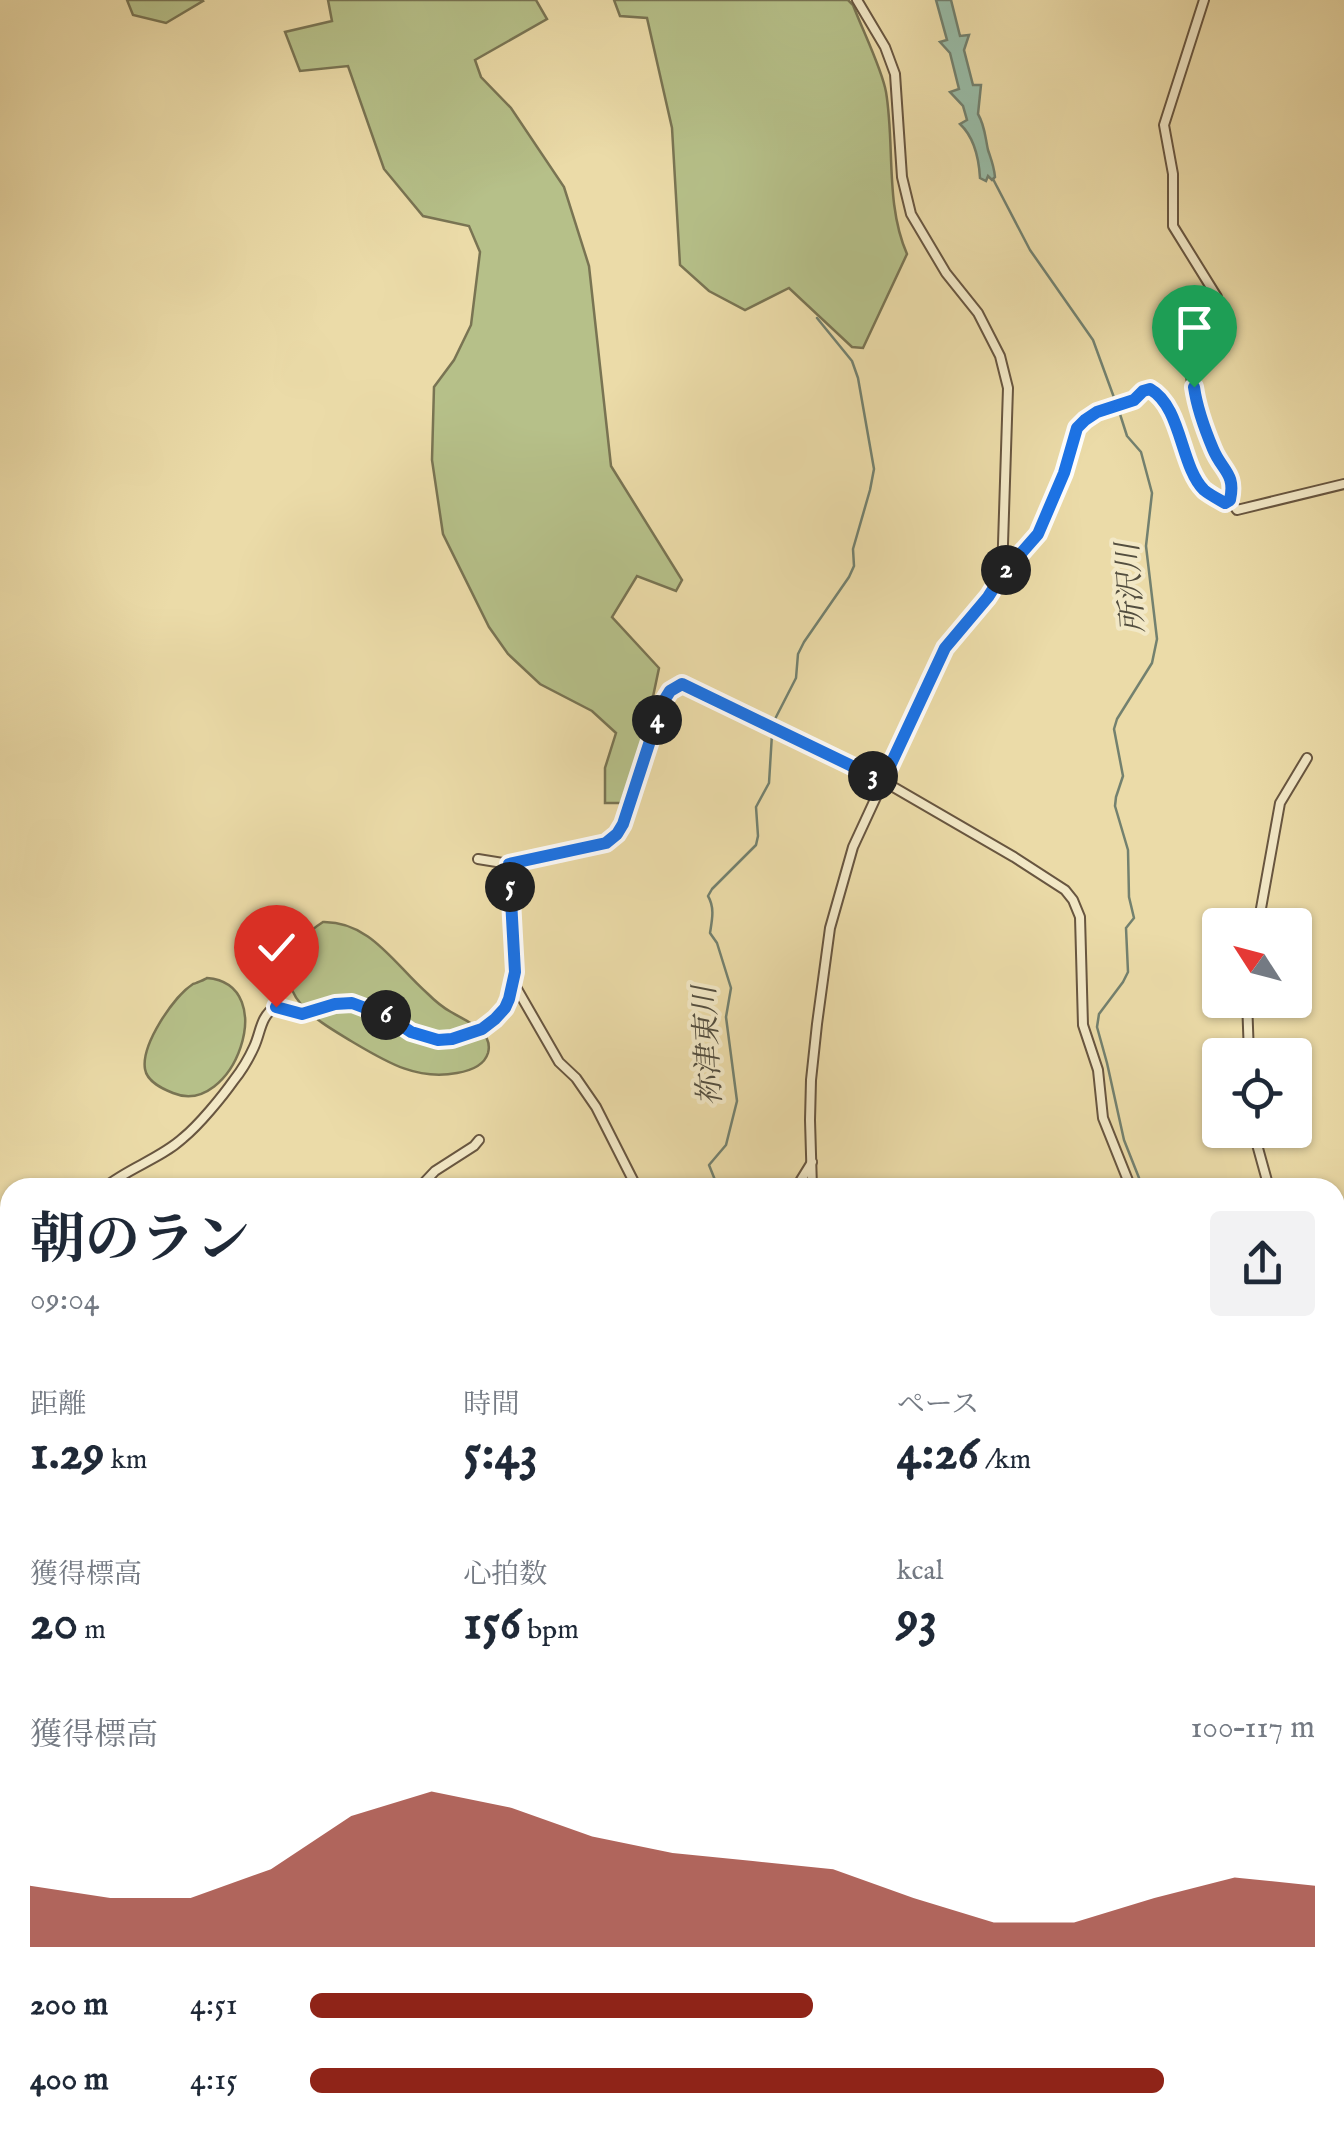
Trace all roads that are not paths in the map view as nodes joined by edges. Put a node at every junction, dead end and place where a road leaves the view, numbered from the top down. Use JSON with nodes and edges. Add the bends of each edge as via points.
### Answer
{"nodes":[{"id":1,"x":857,"y":0,"type":"edge"},
{"id":2,"x":1204,"y":0,"type":"edge"},
{"id":3,"x":1344,"y":484,"type":"edge"},
{"id":4,"x":1230,"y":500,"type":"junction"},
{"id":5,"x":1002,"y":575,"type":"junction"},
{"id":6,"x":1307,"y":758,"type":"dead end"},
{"id":7,"x":883,"y":781,"type":"junction"},
{"id":8,"x":478,"y":859,"type":"dead end"},
{"id":9,"x":509,"y":864,"type":"junction"},
{"id":10,"x":1261,"y":908,"type":"edge"},
{"id":11,"x":513,"y":982,"type":"junction"},
{"id":12,"x":478,"y":1140,"type":"dead end"},
{"id":13,"x":1258,"y":1148,"type":"edge"},
{"id":14,"x":812,"y":1162,"type":"junction"},
{"id":15,"x":116,"y":1178,"type":"edge"},
{"id":16,"x":428,"y":1178,"type":"edge"},
{"id":17,"x":631,"y":1178,"type":"edge"},
{"id":18,"x":802,"y":1178,"type":"edge"},
{"id":19,"x":812,"y":1178,"type":"edge"},
{"id":20,"x":1127,"y":1178,"type":"edge"},
{"id":21,"x":1266,"y":1178,"type":"edge"}],
"edges":[{"from":1,"to":5,"type":"street","via":[[895,74],[911,214],[1000,356],[1008,388]]},
{"from":2,"to":4,"type":"street","via":[[1164,124],[1174,226],[1217,297],[1191,365],[1215,455],[1230,472]]},
{"from":3,"to":4,"type":"street","via":[[1237,510]]},
{"from":4,"to":5,"type":"street","via":[[1202,488],[1170,410],[1156,391],[1143,391],[1077,428],[1038,534]]},
{"from":5,"to":7,"type":"street","via":[[945,648]]},
{"from":6,"to":10,"type":"street","via":[[1280,804]]},
{"from":7,"to":9,"type":"street","via":[[682,684],[662,704],[617,834],[606,843]]},
{"from":7,"to":14,"type":"street","via":[[853,846],[830,928],[811,1080]]},
{"from":7,"to":20,"type":"street","via":[[1014,857],[1073,900],[1080,916],[1083,1025],[1098,1070],[1103,1118]]},
{"from":8,"to":9,"type":"street"},
{"from":9,"to":11,"type":"street"},
{"from":11,"to":15,"type":"street","via":[[495,1019],[452,1039],[420,1036],[352,1003],[302,1014],[270,1010],[233,1082],[183,1139]]},
{"from":11,"to":17,"type":"street","via":[[559,1062],[596,1107]]},
{"from":12,"to":16,"type":"street"},
{"from":13,"to":21,"type":"street"},
{"from":14,"to":18,"type":"street"},
{"from":14,"to":19,"type":"street"}]}
